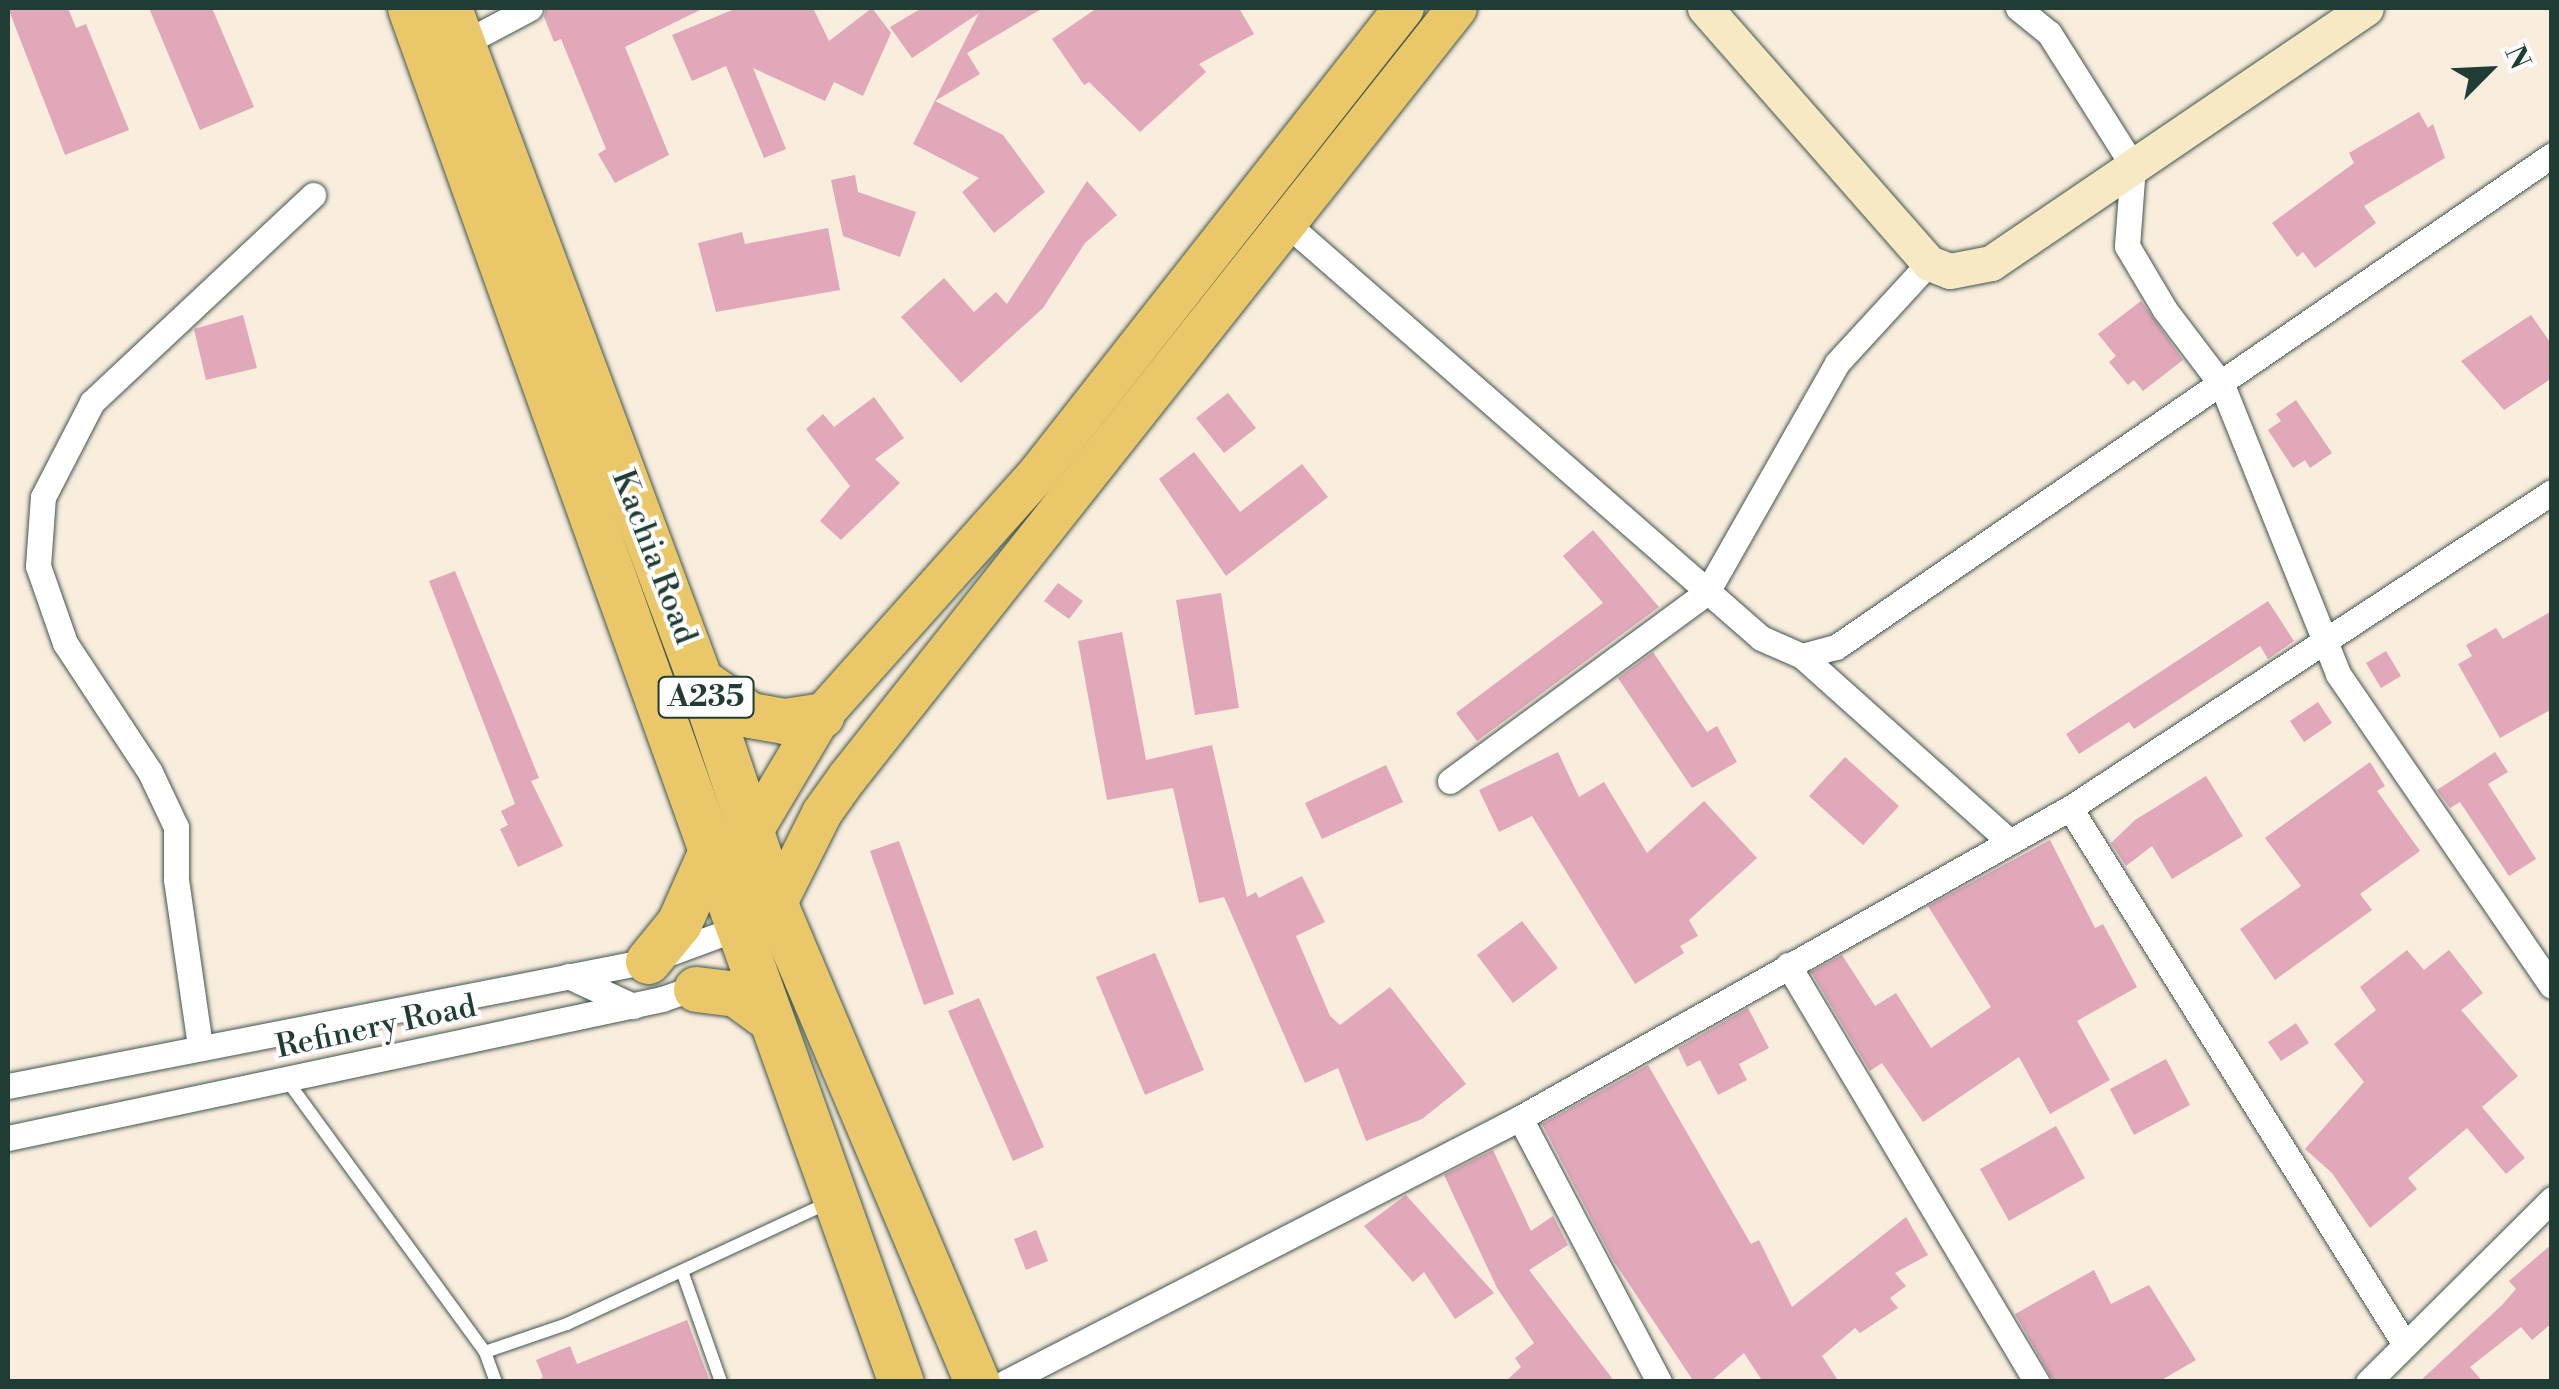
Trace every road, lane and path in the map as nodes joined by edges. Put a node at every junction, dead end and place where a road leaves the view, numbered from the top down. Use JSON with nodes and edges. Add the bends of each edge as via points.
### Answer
{"nodes":[{"id":1,"x":410,"y":8,"type":"edge"},
{"id":2,"x":530,"y":8,"type":"edge"},
{"id":3,"x":1404,"y":8,"type":"edge"},
{"id":4,"x":1458,"y":8,"type":"edge"},
{"id":5,"x":1706,"y":8,"type":"edge"},
{"id":6,"x":2018,"y":8,"type":"edge"},
{"id":7,"x":2366,"y":8,"type":"edge"},
{"id":8,"x":455,"y":26,"type":"edge"},
{"id":9,"x":2552,"y":155,"type":"edge"},
{"id":10,"x":2133,"y":166,"type":"junction"},
{"id":11,"x":313,"y":195,"type":"dead end"},
{"id":12,"x":1286,"y":223,"type":"junction"},
{"id":13,"x":1929,"y":263,"type":"junction"},
{"id":14,"x":2222,"y":385,"type":"junction"},
{"id":15,"x":2552,"y":492,"type":"edge"},
{"id":16,"x":1707,"y":592,"type":"junction"},
{"id":17,"x":2327,"y":641,"type":"junction"},
{"id":18,"x":1802,"y":656,"type":"junction"},
{"id":19,"x":700,"y":680,"type":"junction"},
{"id":20,"x":822,"y":715,"type":"junction"},
{"id":21,"x":726,"y":751,"type":"junction"},
{"id":22,"x":685,"y":771,"type":"junction"},
{"id":23,"x":1450,"y":781,"type":"dead end"},
{"id":24,"x":2070,"y":808,"type":"junction"},
{"id":25,"x":754,"y":831,"type":"junction"},
{"id":26,"x":2008,"y":840,"type":"junction"},
{"id":27,"x":710,"y":853,"type":"junction"},
{"id":28,"x":777,"y":909,"type":"junction"},
{"id":29,"x":741,"y":941,"type":"junction"},
{"id":30,"x":648,"y":961,"type":"junction"},
{"id":31,"x":1788,"y":965,"type":"junction"},
{"id":32,"x":568,"y":976,"type":"junction"},
{"id":33,"x":2552,"y":986,"type":"edge"},
{"id":34,"x":696,"y":989,"type":"junction"},
{"id":35,"x":633,"y":1006,"type":"junction"},
{"id":36,"x":770,"y":1019,"type":"junction"},
{"id":37,"x":200,"y":1046,"type":"junction"},
{"id":38,"x":286,"y":1079,"type":"junction"},
{"id":39,"x":8,"y":1086,"type":"edge"},
{"id":40,"x":1520,"y":1118,"type":"junction"},
{"id":41,"x":8,"y":1138,"type":"edge"},
{"id":42,"x":2552,"y":1199,"type":"edge"},
{"id":43,"x":835,"y":1200,"type":"junction"},
{"id":44,"x":682,"y":1271,"type":"junction"},
{"id":45,"x":2404,"y":1343,"type":"junction"},
{"id":46,"x":485,"y":1352,"type":"junction"},
{"id":47,"x":496,"y":1382,"type":"edge"},
{"id":48,"x":722,"y":1382,"type":"edge"},
{"id":49,"x":901,"y":1382,"type":"edge"},
{"id":50,"x":978,"y":1382,"type":"edge"},
{"id":51,"x":1006,"y":1382,"type":"edge"},
{"id":52,"x":1659,"y":1382,"type":"edge"},
{"id":53,"x":2037,"y":1382,"type":"edge"},
{"id":54,"x":2368,"y":1382,"type":"edge"}],
"edges":[{"from":1,"to":22,"type":"highway","name":"Kachia Road","number":"A235"},
{"from":2,"to":8,"type":"street"},
{"from":3,"to":20,"type":"main road","via":[[1040,472]]},
{"from":4,"to":12,"type":"main road"},
{"from":5,"to":13,"type":"street"},
{"from":6,"to":10,"type":"street","via":[[2049,33]]},
{"from":7,"to":10,"type":"street"},
{"from":8,"to":19,"type":"highway","name":"Kachia Road","number":"A235"},
{"from":9,"to":14,"type":"street"},
{"from":10,"to":13,"type":"street","via":[[1992,263],[1950,272]]},
{"from":10,"to":14,"type":"street","via":[[2127,246]]},
{"from":11,"to":37,"type":"street","via":[[92,402],[43,497],[38,566],[65,642],[150,772],[176,828],[176,879]]},
{"from":12,"to":16,"type":"street"},
{"from":12,"to":28,"type":"main road","via":[[847,778],[822,813]]},
{"from":13,"to":16,"type":"street","via":[[1837,363]]},
{"from":14,"to":17,"type":"street"},
{"from":14,"to":18,"type":"street","via":[[1836,647]]},
{"from":15,"to":17,"type":"street"},
{"from":16,"to":18,"type":"street","via":[[1760,638]]},
{"from":16,"to":23,"type":"street"},
{"from":17,"to":24,"type":"street"},
{"from":17,"to":33,"type":"street","via":[[2338,674]]},
{"from":18,"to":26,"type":"street"},
{"from":19,"to":20,"type":"highway","via":[[750,714],[785,721]]},
{"from":19,"to":21,"type":"highway","name":"Kachia Road","number":"A235"},
{"from":20,"to":25,"type":"main road"},
{"from":21,"to":22,"type":"highway","via":[[708,772]]},
{"from":21,"to":25,"type":"highway","name":"Kachia Road","number":"A235"},
{"from":22,"to":27,"type":"highway","name":"Kachia Road","number":"A235"},
{"from":24,"to":26,"type":"street"},
{"from":24,"to":45,"type":"street"},
{"from":25,"to":28,"type":"highway","name":"Kachia Road","number":"A235"},
{"from":25,"to":29,"type":"main road"},
{"from":26,"to":31,"type":"street"},
{"from":27,"to":29,"type":"highway","name":"Kachia Road","number":"A235"},
{"from":27,"to":30,"type":"highway","via":[[679,923]]},
{"from":28,"to":29,"type":"main road"},
{"from":28,"to":50,"type":"highway","name":"Kachia Road","number":"A235"},
{"from":29,"to":30,"type":"street","name":"Refinery Road"},
{"from":29,"to":34,"type":"street","name":"Refinery Road"},
{"from":29,"to":36,"type":"highway","name":"Kachia Road","number":"A235"},
{"from":30,"to":32,"type":"street","name":"Refinery Road"},
{"from":31,"to":40,"type":"street"},
{"from":31,"to":53,"type":"street"},
{"from":32,"to":35,"type":"street"},
{"from":32,"to":37,"type":"street","name":"Refinery Road"},
{"from":34,"to":35,"type":"street","name":"Refinery Road"},
{"from":34,"to":36,"type":"highway","via":[[736,994]]},
{"from":35,"to":38,"type":"street","name":"Refinery Road"},
{"from":36,"to":43,"type":"highway","name":"Kachia Road","number":"A235"},
{"from":37,"to":39,"type":"street","name":"Refinery Road"},
{"from":38,"to":41,"type":"street","name":"Refinery Road"},
{"from":38,"to":46,"type":"lane"},
{"from":40,"to":51,"type":"street"},
{"from":40,"to":52,"type":"street"},
{"from":42,"to":45,"type":"street"},
{"from":43,"to":44,"type":"lane"},
{"from":43,"to":49,"type":"highway","name":"Kachia Road","number":"A235"},
{"from":44,"to":46,"type":"lane","via":[[567,1324]]},
{"from":44,"to":48,"type":"lane"},
{"from":45,"to":54,"type":"street"},
{"from":46,"to":47,"type":"lane"}]}
